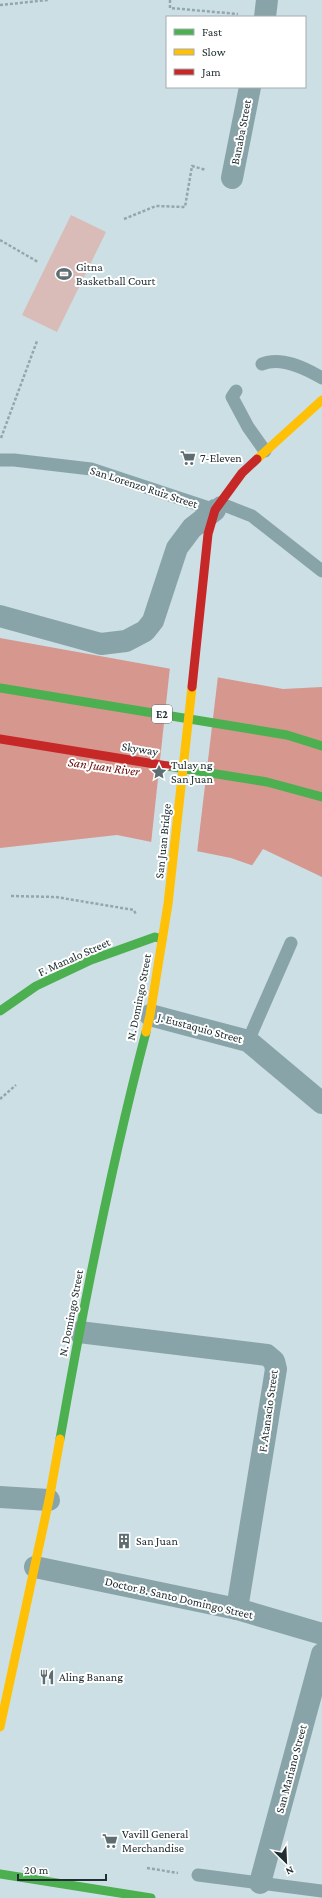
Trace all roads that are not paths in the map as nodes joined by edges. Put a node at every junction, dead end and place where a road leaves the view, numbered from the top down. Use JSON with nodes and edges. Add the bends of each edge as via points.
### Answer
{"nodes":[{"id":1,"x":250,"y":88,"type":"edge"},
{"id":2,"x":232,"y":178,"type":"road end"},
{"id":3,"x":262,"y":364,"type":"dead end"},
{"id":4,"x":322,"y":378,"type":"edge"},
{"id":5,"x":236,"y":391,"type":"dead end"},
{"id":6,"x":322,"y":400,"type":"edge"},
{"id":7,"x":265,"y":450,"type":"junction"},
{"id":8,"x":0,"y":460,"type":"edge"},
{"id":9,"x":217,"y":506,"type":"junction"},
{"id":10,"x":322,"y":571,"type":"edge"},
{"id":11,"x":0,"y":616,"type":"edge"},
{"id":12,"x":0,"y":688,"type":"edge"},
{"id":13,"x":0,"y":739,"type":"edge"},
{"id":14,"x":322,"y":746,"type":"edge"},
{"id":15,"x":322,"y":797,"type":"edge"},
{"id":16,"x":168,"y":904,"type":"joint"},
{"id":17,"x":162,"y":939,"type":"junction"},
{"id":18,"x":291,"y":943,"type":"dead end"},
{"id":19,"x":0,"y":1011,"type":"edge"},
{"id":20,"x":150,"y":1015,"type":"junction"},
{"id":21,"x":248,"y":1041,"type":"junction"},
{"id":22,"x":322,"y":1103,"type":"edge"},
{"id":23,"x":79,"y":1332,"type":"junction"},
{"id":24,"x":0,"y":1497,"type":"edge"},
{"id":25,"x":50,"y":1500,"type":"junction"},
{"id":26,"x":35,"y":1567,"type":"junction"},
{"id":27,"x":237,"y":1610,"type":"junction"},
{"id":28,"x":322,"y":1634,"type":"edge"},
{"id":29,"x":322,"y":1654,"type":"edge"},
{"id":30,"x":0,"y":1727,"type":"edge"},
{"id":31,"x":0,"y":1874,"type":"edge"},
{"id":32,"x":198,"y":1875,"type":"road end"},
{"id":33,"x":260,"y":1883,"type":"junction"},
{"id":34,"x":322,"y":1891,"type":"edge"},
{"id":35,"x":151,"y":1898,"type":"edge"}],
"edges":[{"from":1,"to":2,"type":"street","name":"Banaba Street"},
{"from":3,"to":4,"type":"lane","via":[[270,360],[279,360]]},
{"from":5,"to":7,"type":"lane","via":[[232,397],[235,404]]},
{"from":6,"to":7,"type":"main road"},
{"from":7,"to":9,"type":"main road","via":[[242,473]]},
{"from":8,"to":9,"type":"lane","name":"San Lorenzo Ruiz Street","via":[[91,469]]},
{"from":9,"to":10,"type":"lane","name":"San Lorenzo Ruiz Street","via":[[252,516]]},
{"from":9,"to":11,"type":"street","via":[[192,528],[177,548],[153,622],[145,631],[126,641],[102,644]]},
{"from":9,"to":16,"type":"main road","name":"San Juan Bridge","via":[[208,534]]},
{"from":12,"to":14,"type":"main road","number":"E2","via":[[287,735]]},
{"from":13,"to":15,"type":"main road","name":"Skyway","via":[[267,782]]},
{"from":16,"to":17,"type":"main road","name":"N. Domingo Street"},
{"from":17,"to":19,"type":"main road","name":"F. Manalo Street","via":[[155,937],[91,960],[36,986]]},
{"from":17,"to":20,"type":"main road","name":"N. Domingo Street"},
{"from":18,"to":21,"type":"lane"},
{"from":20,"to":21,"type":"street","name":"J. Eustaquio Street"},
{"from":20,"to":23,"type":"main road","name":"N. Domingo Street","via":[[124,1115]]},
{"from":21,"to":22,"type":"street","name":"J. Eustaquio Street"},
{"from":23,"to":25,"type":"main road","name":"N. Domingo Street"},
{"from":23,"to":27,"type":"street","name":"F. Atanacio Street","via":[[267,1355],[274,1361],[276,1369]]},
{"from":24,"to":25,"type":"street"},
{"from":25,"to":26,"type":"main road","name":"N. Domingo Street"},
{"from":26,"to":27,"type":"street","name":"Doctor B. Santo Domingo Street"},
{"from":26,"to":30,"type":"main road","name":"N. Domingo Street"},
{"from":27,"to":28,"type":"street","name":"Doctor B. Santo Domingo Street"},
{"from":29,"to":33,"type":"street","name":"San Mariano Street"},
{"from":31,"to":35,"type":"main road"},
{"from":32,"to":33,"type":"lane"},
{"from":33,"to":34,"type":"lane"}]}
